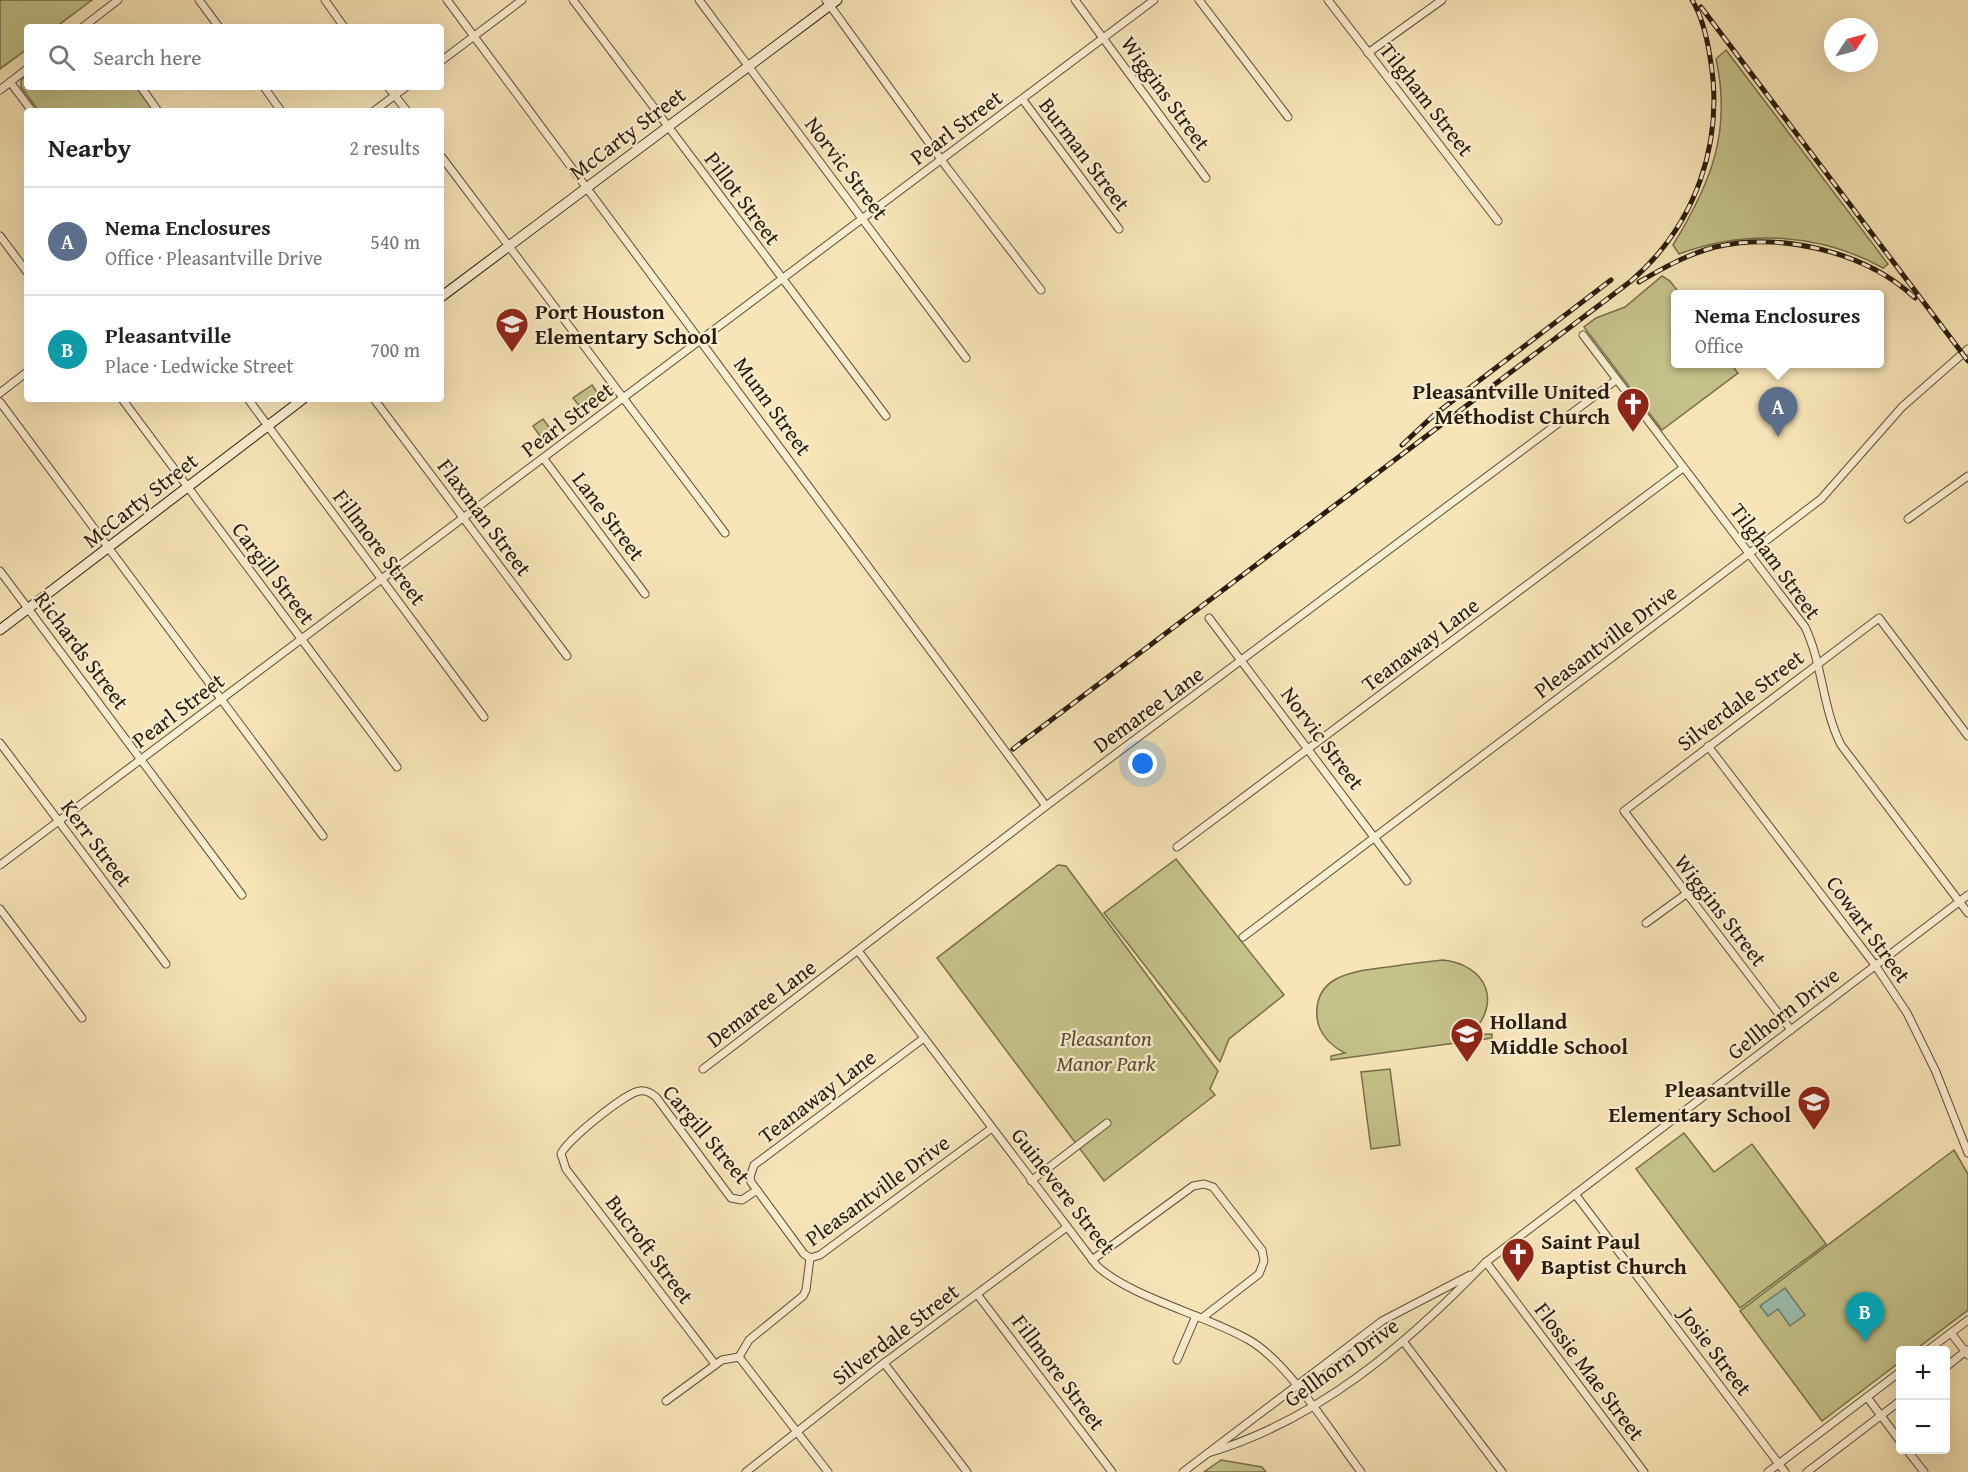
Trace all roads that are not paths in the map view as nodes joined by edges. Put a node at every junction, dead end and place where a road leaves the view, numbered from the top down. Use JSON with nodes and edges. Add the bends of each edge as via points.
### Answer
{"nodes":[{"id":1,"x":118,"y":0,"type":"edge"},
{"id":2,"x":199,"y":0,"type":"edge"},
{"id":3,"x":325,"y":0,"type":"edge"},
{"id":4,"x":447,"y":0,"type":"edge"},
{"id":5,"x":522,"y":0,"type":"edge"},
{"id":6,"x":573,"y":0,"type":"edge"},
{"id":7,"x":699,"y":0,"type":"edge"},
{"id":8,"x":1075,"y":0,"type":"edge"},
{"id":9,"x":1154,"y":0,"type":"edge"},
{"id":10,"x":1199,"y":0,"type":"edge"},
{"id":11,"x":1328,"y":0,"type":"edge"},
{"id":12,"x":1442,"y":0,"type":"edge"},
{"id":13,"x":831,"y":2,"type":"edge"},
{"id":14,"x":94,"y":24,"type":"edge"},
{"id":15,"x":217,"y":24,"type":"edge"},
{"id":16,"x":342,"y":24,"type":"edge"},
{"id":17,"x":474,"y":37,"type":"junction"},
{"id":18,"x":1104,"y":39,"type":"junction"},
{"id":19,"x":1368,"y":53,"type":"junction"},
{"id":20,"x":444,"y":59,"type":"edge"},
{"id":21,"x":749,"y":68,"type":"junction"},
{"id":22,"x":24,"y":71,"type":"edge"},
{"id":23,"x":10,"y":82,"type":"junction"},
{"id":24,"x":0,"y":90,"type":"edge"},
{"id":25,"x":143,"y":90,"type":"edge"},
{"id":26,"x":266,"y":90,"type":"edge"},
{"id":27,"x":390,"y":90,"type":"edge"},
{"id":28,"x":402,"y":90,"type":"edge"},
{"id":29,"x":394,"y":95,"type":"junction"},
{"id":30,"x":1023,"y":100,"type":"junction"},
{"id":31,"x":30,"y":108,"type":"edge"},
{"id":32,"x":156,"y":108,"type":"edge"},
{"id":33,"x":279,"y":108,"type":"edge"},
{"id":34,"x":378,"y":108,"type":"edge"},
{"id":35,"x":404,"y":108,"type":"edge"},
{"id":36,"x":1288,"y":117,"type":"dead end"},
{"id":37,"x":668,"y":127,"type":"junction"},
{"id":38,"x":444,"y":160,"type":"edge"},
{"id":39,"x":942,"y":160,"type":"junction"},
{"id":40,"x":1206,"y":178,"type":"dead end"},
{"id":41,"x":588,"y":187,"type":"junction"},
{"id":42,"x":862,"y":219,"type":"junction"},
{"id":43,"x":1498,"y":221,"type":"dead end"},
{"id":44,"x":1119,"y":229,"type":"dead end"},
{"id":45,"x":0,"y":236,"type":"edge"},
{"id":46,"x":510,"y":245,"type":"junction"},
{"id":47,"x":24,"y":268,"type":"edge"},
{"id":48,"x":781,"y":279,"type":"junction"},
{"id":49,"x":1041,"y":290,"type":"dead end"},
{"id":50,"x":444,"y":295,"type":"edge"},
{"id":51,"x":1583,"y":335,"type":"dead end"},
{"id":52,"x":702,"y":341,"type":"junction"},
{"id":53,"x":1968,"y":349,"type":"edge"},
{"id":54,"x":966,"y":358,"type":"dead end"},
{"id":55,"x":24,"y":374,"type":"edge"},
{"id":56,"x":1616,"y":380,"type":"junction"},
{"id":57,"x":0,"y":393,"type":"edge"},
{"id":58,"x":625,"y":399,"type":"junction"},
{"id":59,"x":0,"y":402,"type":"edge"},
{"id":60,"x":124,"y":402,"type":"edge"},
{"id":61,"x":250,"y":402,"type":"edge"},
{"id":62,"x":299,"y":402,"type":"edge"},
{"id":63,"x":376,"y":402,"type":"edge"},
{"id":64,"x":886,"y":416,"type":"dead end"},
{"id":65,"x":267,"y":426,"type":"junction"},
{"id":66,"x":544,"y":459,"type":"junction"},
{"id":67,"x":1683,"y":468,"type":"junction"},
{"id":68,"x":1968,"y":476,"type":"edge"},
{"id":69,"x":188,"y":488,"type":"junction"},
{"id":70,"x":464,"y":519,"type":"junction"},
{"id":71,"x":1908,"y":519,"type":"dead end"},
{"id":72,"x":725,"y":532,"type":"dead end"},
{"id":73,"x":109,"y":549,"type":"junction"},
{"id":74,"x":1750,"y":554,"type":"junction"},
{"id":75,"x":0,"y":571,"type":"edge"},
{"id":76,"x":382,"y":580,"type":"junction"},
{"id":77,"x":645,"y":594,"type":"dead end"},
{"id":78,"x":29,"y":609,"type":"junction"},
{"id":79,"x":1209,"y":618,"type":"dead end"},
{"id":80,"x":0,"y":630,"type":"edge"},
{"id":81,"x":301,"y":639,"type":"junction"},
{"id":82,"x":567,"y":656,"type":"dead end"},
{"id":83,"x":1242,"y":662,"type":"junction"},
{"id":84,"x":1818,"y":663,"type":"junction"},
{"id":85,"x":220,"y":700,"type":"junction"},
{"id":86,"x":484,"y":717,"type":"dead end"},
{"id":87,"x":1968,"y":736,"type":"edge"},
{"id":88,"x":0,"y":743,"type":"edge"},
{"id":89,"x":1708,"y":746,"type":"junction"},
{"id":90,"x":1309,"y":750,"type":"junction"},
{"id":91,"x":142,"y":760,"type":"junction"},
{"id":92,"x":398,"y":768,"type":"dead end"},
{"id":93,"x":1046,"y":806,"type":"junction"},
{"id":94,"x":1624,"y":811,"type":"joint"},
{"id":95,"x":59,"y":822,"type":"junction"},
{"id":96,"x":323,"y":836,"type":"dead end"},
{"id":97,"x":1375,"y":837,"type":"junction"},
{"id":98,"x":1177,"y":847,"type":"dead end"},
{"id":99,"x":0,"y":865,"type":"edge"},
{"id":100,"x":1407,"y":881,"type":"dead end"},
{"id":101,"x":1686,"y":894,"type":"junction"},
{"id":102,"x":242,"y":895,"type":"dead end"},
{"id":103,"x":1968,"y":895,"type":"edge"},
{"id":104,"x":1960,"y":902,"type":"junction"},
{"id":105,"x":0,"y":909,"type":"edge"},
{"id":106,"x":1968,"y":913,"type":"edge"},
{"id":107,"x":1646,"y":923,"type":"dead end"},
{"id":108,"x":1243,"y":937,"type":"dead end"},
{"id":109,"x":859,"y":952,"type":"junction"},
{"id":110,"x":166,"y":964,"type":"dead end"},
{"id":111,"x":1875,"y":965,"type":"junction"},
{"id":112,"x":82,"y":1018,"type":"dead end"},
{"id":113,"x":1791,"y":1030,"type":"junction"},
{"id":114,"x":924,"y":1038,"type":"junction"},
{"id":115,"x":703,"y":1069,"type":"dead end"},
{"id":116,"x":1107,"y":1123,"type":"dead end"},
{"id":117,"x":992,"y":1128,"type":"junction"},
{"id":118,"x":1968,"y":1153,"type":"edge"},
{"id":119,"x":561,"y":1154,"type":"joint"},
{"id":120,"x":1031,"y":1181,"type":"junction"},
{"id":121,"x":757,"y":1190,"type":"junction"},
{"id":122,"x":1575,"y":1194,"type":"junction"},
{"id":123,"x":1067,"y":1227,"type":"junction"},
{"id":124,"x":810,"y":1258,"type":"junction"},
{"id":125,"x":1092,"y":1260,"type":"junction"},
{"id":126,"x":1486,"y":1262,"type":"junction"},
{"id":127,"x":1478,"y":1270,"type":"junction"},
{"id":128,"x":977,"y":1294,"type":"junction"},
{"id":129,"x":1199,"y":1317,"type":"junction"},
{"id":130,"x":1968,"y":1320,"type":"edge"},
{"id":131,"x":1951,"y":1333,"type":"junction"},
{"id":132,"x":1403,"y":1341,"type":"junction"},
{"id":133,"x":1933,"y":1346,"type":"edge"},
{"id":134,"x":1967,"y":1352,"type":"edge"},
{"id":135,"x":739,"y":1357,"type":"junction"},
{"id":136,"x":1177,"y":1360,"type":"dead end"},
{"id":137,"x":884,"y":1363,"type":"junction"},
{"id":138,"x":715,"y":1364,"type":"junction"},
{"id":139,"x":1950,"y":1364,"type":"edge"},
{"id":140,"x":1896,"y":1375,"type":"edge"},
{"id":141,"x":1296,"y":1386,"type":"junction"},
{"id":142,"x":1867,"y":1397,"type":"junction"},
{"id":143,"x":666,"y":1401,"type":"dead end"},
{"id":144,"x":1896,"y":1404,"type":"edge"},
{"id":145,"x":1313,"y":1408,"type":"junction"},
{"id":146,"x":1881,"y":1416,"type":"junction"},
{"id":147,"x":797,"y":1432,"type":"junction"},
{"id":148,"x":1896,"y":1436,"type":"edge"},
{"id":149,"x":1208,"y":1453,"type":"junction"},
{"id":150,"x":1911,"y":1454,"type":"edge"},
{"id":151,"x":1779,"y":1464,"type":"junction"},
{"id":152,"x":746,"y":1472,"type":"edge"},
{"id":153,"x":828,"y":1472,"type":"edge"},
{"id":154,"x":967,"y":1472,"type":"edge"},
{"id":155,"x":1112,"y":1472,"type":"edge"},
{"id":156,"x":1183,"y":1472,"type":"edge"},
{"id":157,"x":1361,"y":1472,"type":"edge"},
{"id":158,"x":1502,"y":1472,"type":"edge"},
{"id":159,"x":1644,"y":1472,"type":"edge"},
{"id":160,"x":1768,"y":1472,"type":"edge"},
{"id":161,"x":1785,"y":1472,"type":"edge"},
{"id":162,"x":1807,"y":1472,"type":"edge"},
{"id":163,"x":1924,"y":1472,"type":"edge"}],
"edges":[{"from":1,"to":14,"type":"street"},
{"from":2,"to":15,"type":"street"},
{"from":3,"to":16,"type":"street"},
{"from":4,"to":17,"type":"street","name":"Munn Street"},
{"from":5,"to":17,"type":"street"},
{"from":6,"to":37,"type":"street","name":"Pillot Street"},
{"from":7,"to":21,"type":"street","name":"Norvic Street"},
{"from":8,"to":18,"type":"street","name":"Wiggins Street"},
{"from":9,"to":18,"type":"street","name":"Pearl Street"},
{"from":10,"to":36,"type":"street"},
{"from":11,"to":19,"type":"street","name":"Tilgham Street"},
{"from":12,"to":19,"type":"street"},
{"from":13,"to":21,"type":"main road","name":"McCarty Street"},
{"from":13,"to":39,"type":"street"},
{"from":17,"to":20,"type":"street"},
{"from":17,"to":41,"type":"street","name":"Munn Street"},
{"from":18,"to":30,"type":"street","name":"Pearl Street"},
{"from":18,"to":40,"type":"street","name":"Wiggins Street"},
{"from":19,"to":43,"type":"street","name":"Tilgham Street"},
{"from":21,"to":37,"type":"main road","name":"McCarty Street"},
{"from":21,"to":42,"type":"street","name":"Norvic Street"},
{"from":22,"to":23,"type":"street"},
{"from":23,"to":24,"type":"street"},
{"from":23,"to":31,"type":"street"},
{"from":25,"to":32,"type":"street"},
{"from":26,"to":33,"type":"street"},
{"from":27,"to":29,"type":"street"},
{"from":28,"to":29,"type":"street"},
{"from":29,"to":34,"type":"street"},
{"from":29,"to":35,"type":"street"},
{"from":30,"to":39,"type":"street","name":"Pearl Street"},
{"from":30,"to":44,"type":"street","name":"Burman Street"},
{"from":37,"to":41,"type":"main road","name":"McCarty Street"},
{"from":37,"to":48,"type":"street","name":"Pillot Street"},
{"from":38,"to":46,"type":"street"},
{"from":39,"to":42,"type":"street","name":"Pearl Street"},
{"from":39,"to":49,"type":"street"},
{"from":41,"to":46,"type":"main road","name":"McCarty Street"},
{"from":41,"to":52,"type":"street","name":"Munn Street"},
{"from":42,"to":48,"type":"street","name":"Pearl Street"},
{"from":42,"to":54,"type":"street","name":"Norvic Street"},
{"from":45,"to":47,"type":"street"},
{"from":46,"to":50,"type":"main road","name":"McCarty Street"},
{"from":46,"to":58,"type":"street"},
{"from":48,"to":52,"type":"street","name":"Pearl Street"},
{"from":48,"to":64,"type":"street","name":"Pillot Street"},
{"from":51,"to":56,"type":"street","name":"Tilgham Street"},
{"from":52,"to":58,"type":"street","name":"Pearl Street"},
{"from":52,"to":93,"type":"street","name":"Munn Street"},
{"from":53,"to":74,"type":"street","name":"Pleasantville Drive","via":[[1902,407],[1823,497]]},
{"from":55,"to":57,"type":"street"},
{"from":56,"to":67,"type":"street","name":"Tilgham Street"},
{"from":56,"to":83,"type":"street","name":"Demaree Lane"},
{"from":58,"to":66,"type":"street","name":"Pearl Street"},
{"from":58,"to":72,"type":"street"},
{"from":59,"to":73,"type":"street"},
{"from":60,"to":69,"type":"street","name":"Cargill Street"},
{"from":61,"to":65,"type":"street","name":"Fillmore Street"},
{"from":62,"to":65,"type":"main road","name":"McCarty Street"},
{"from":63,"to":70,"type":"street","name":"Flaxman Street"},
{"from":65,"to":69,"type":"main road","name":"McCarty Street"},
{"from":65,"to":76,"type":"street","name":"Fillmore Street"},
{"from":66,"to":70,"type":"street","name":"Pearl Street"},
{"from":66,"to":77,"type":"street","name":"Lane Street"},
{"from":67,"to":74,"type":"street","name":"Tilgham Street"},
{"from":67,"to":90,"type":"street","name":"Teanaway Lane"},
{"from":68,"to":71,"type":"street"},
{"from":69,"to":73,"type":"main road","name":"McCarty Street"},
{"from":69,"to":81,"type":"street","name":"Cargill Street"},
{"from":70,"to":76,"type":"street","name":"Pearl Street"},
{"from":70,"to":82,"type":"street","name":"Flaxman Street"},
{"from":73,"to":78,"type":"main road","name":"McCarty Street"},
{"from":73,"to":85,"type":"street"},
{"from":74,"to":84,"type":"street","name":"Tilgham Street","via":[[1805,627]]},
{"from":74,"to":97,"type":"street","name":"Pleasantville Drive"},
{"from":75,"to":78,"type":"street","name":"Richards Street"},
{"from":76,"to":81,"type":"street","name":"Pearl Street"},
{"from":76,"to":86,"type":"street","name":"Fillmore Street"},
{"from":78,"to":80,"type":"main road","name":"McCarty Street"},
{"from":78,"to":91,"type":"street","name":"Richards Street"},
{"from":79,"to":83,"type":"street","name":"Norvic Street"},
{"from":81,"to":85,"type":"street","name":"Pearl Street"},
{"from":81,"to":92,"type":"street","name":"Cargill Street"},
{"from":83,"to":90,"type":"street","name":"Norvic Street"},
{"from":83,"to":93,"type":"street","name":"Demaree Lane"},
{"from":84,"to":87,"type":"street","name":"Silverdale Street","via":[[1879,618]]},
{"from":84,"to":89,"type":"street","name":"Silverdale Street"},
{"from":84,"to":104,"type":"street","name":"Tilgham Street","via":[[1824,701],[1841,745]]},
{"from":85,"to":91,"type":"street","name":"Pearl Street"},
{"from":85,"to":96,"type":"street"},
{"from":88,"to":95,"type":"street","name":"Kerr Street"},
{"from":89,"to":94,"type":"street","name":"Silverdale Street"},
{"from":89,"to":111,"type":"street","name":"Cowart Street"},
{"from":90,"to":97,"type":"street","name":"Norvic Street"},
{"from":90,"to":98,"type":"street","name":"Teanaway Lane"},
{"from":91,"to":95,"type":"street","name":"Pearl Street"},
{"from":91,"to":102,"type":"street","name":"Richards Street"},
{"from":93,"to":109,"type":"street","name":"Demaree Lane"},
{"from":94,"to":101,"type":"street","name":"Wiggins Street"},
{"from":95,"to":99,"type":"street","name":"Pearl Street"},
{"from":95,"to":110,"type":"street","name":"Kerr Street"},
{"from":97,"to":100,"type":"street","name":"Norvic Street"},
{"from":97,"to":108,"type":"street","name":"Pleasantville Drive"},
{"from":101,"to":107,"type":"street"},
{"from":101,"to":113,"type":"street","name":"Wiggins Street"},
{"from":103,"to":104,"type":"street","name":"Gellhorn Drive"},
{"from":104,"to":106,"type":"street","name":"Tilgham Street"},
{"from":104,"to":111,"type":"street","name":"Gellhorn Drive"},
{"from":105,"to":112,"type":"street"},
{"from":109,"to":114,"type":"street","name":"Guinevere Street"},
{"from":109,"to":115,"type":"street","name":"Demaree Lane"},
{"from":111,"to":113,"type":"street","name":"Gellhorn Drive"},
{"from":111,"to":118,"type":"street","name":"Cowart Street","via":[[1907,1013]]},
{"from":113,"to":122,"type":"street","name":"Gellhorn Drive"},
{"from":114,"to":117,"type":"street","name":"Guinevere Street"},
{"from":114,"to":121,"type":"street","name":"Teanaway Lane","via":[[754,1165],[750,1178]]},
{"from":116,"to":120,"type":"street"},
{"from":117,"to":120,"type":"street","name":"Guinevere Street"},
{"from":117,"to":124,"type":"street","name":"Pleasantville Drive","via":[[820,1255]]},
{"from":119,"to":121,"type":"street","name":"Cargill Street","via":[[568,1142],[633,1092],[647,1091],[656,1097],[731,1198],[742,1200]]},
{"from":119,"to":138,"type":"street","name":"Bucroft Street","via":[[566,1169]]},
{"from":120,"to":123,"type":"street","name":"Guinevere Street"},
{"from":121,"to":124,"type":"street","name":"Cargill Street"},
{"from":122,"to":126,"type":"street","name":"Gellhorn Drive"},
{"from":122,"to":151,"type":"street","name":"Josie Street"},
{"from":123,"to":125,"type":"street","name":"Guinevere Street"},
{"from":123,"to":128,"type":"street","name":"Silverdale Street"},
{"from":124,"to":135,"type":"street","name":"Pleasantville Drive","via":[[802,1296],[748,1340]]},
{"from":125,"to":129,"type":"street","name":"Guinevere Street","via":[[1115,1280]]},
{"from":125,"to":129,"type":"street","via":[[1193,1186],[1217,1189],[1262,1251],[1263,1264],[1259,1274]]},
{"from":126,"to":127,"type":"street","name":"Gellhorn Drive"},
{"from":126,"to":159,"type":"street","name":"Flossie Mae Street"},
{"from":127,"to":132,"type":"street","name":"Gellhorn Drive"},
{"from":127,"to":141,"type":"street","name":"Gellhorn Drive","via":[[1382,1321]]},
{"from":128,"to":137,"type":"street","name":"Silverdale Street"},
{"from":128,"to":155,"type":"street","name":"Fillmore Street"},
{"from":129,"to":136,"type":"street"},
{"from":129,"to":141,"type":"street","name":"Guinevere Street","via":[[1259,1346],[1280,1364]]},
{"from":130,"to":131,"type":"street"},
{"from":131,"to":133,"type":"street"},
{"from":131,"to":134,"type":"street"},
{"from":132,"to":145,"type":"street","name":"Gellhorn Drive"},
{"from":132,"to":158,"type":"street"},
{"from":134,"to":139,"type":"street"},
{"from":135,"to":138,"type":"street","via":[[731,1356]]},
{"from":135,"to":147,"type":"street"},
{"from":137,"to":147,"type":"street","name":"Silverdale Street"},
{"from":137,"to":154,"type":"street"},
{"from":138,"to":143,"type":"street"},
{"from":140,"to":142,"type":"street"},
{"from":141,"to":145,"type":"street","name":"Guinevere Street"},
{"from":141,"to":149,"type":"street","name":"Gellhorn Drive"},
{"from":142,"to":146,"type":"street"},
{"from":142,"to":151,"type":"street"},
{"from":144,"to":146,"type":"street"},
{"from":145,"to":149,"type":"street","name":"Gellhorn Drive","via":[[1267,1432]]},
{"from":145,"to":157,"type":"street","name":"Guinevere Street"},
{"from":146,"to":148,"type":"street"},
{"from":146,"to":162,"type":"street"},
{"from":147,"to":152,"type":"street","name":"Silverdale Street"},
{"from":147,"to":153,"type":"street"},
{"from":149,"to":156,"type":"street","name":"Gellhorn Drive"},
{"from":150,"to":163,"type":"street"},
{"from":151,"to":160,"type":"street"},
{"from":151,"to":161,"type":"street","name":"Josie Street"}]}
